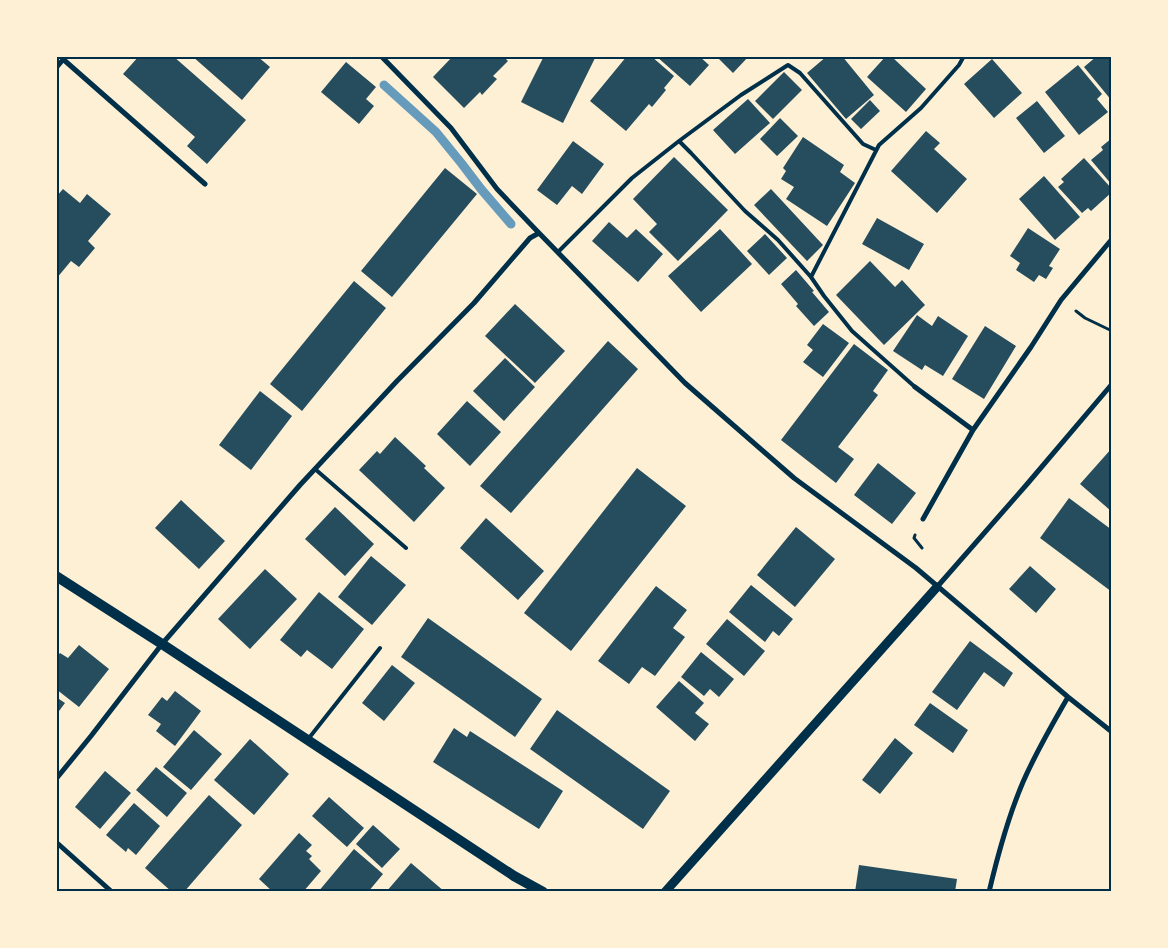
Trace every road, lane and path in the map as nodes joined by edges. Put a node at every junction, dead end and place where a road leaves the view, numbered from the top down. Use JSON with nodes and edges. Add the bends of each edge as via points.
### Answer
{"nodes":[{"id":1,"x":381,"y":56,"type":"edge"},
{"id":2,"x":964,"y":56,"type":"edge"},
{"id":3,"x":65,"y":58,"type":"edge"},
{"id":4,"x":56,"y":68,"type":"edge"},
{"id":5,"x":678,"y":141,"type":"junction"},
{"id":6,"x":876,"y":150,"type":"junction"},
{"id":7,"x":205,"y":184,"type":"dead end"},
{"id":8,"x":539,"y":234,"type":"junction"},
{"id":9,"x":1112,"y":239,"type":"edge"},
{"id":10,"x":558,"y":252,"type":"junction"},
{"id":11,"x":811,"y":277,"type":"junction"},
{"id":12,"x":1061,"y":300,"type":"junction"},
{"id":13,"x":1112,"y":331,"type":"edge"},
{"id":14,"x":1112,"y":384,"type":"edge"},
{"id":15,"x":915,"y":387,"type":"joint"},
{"id":16,"x":973,"y":430,"type":"junction"},
{"id":17,"x":315,"y":469,"type":"junction"},
{"id":18,"x":923,"y":518,"type":"dead end"},
{"id":19,"x":406,"y":548,"type":"dead end"},
{"id":20,"x":56,"y":576,"type":"edge"},
{"id":21,"x":937,"y":587,"type":"junction"},
{"id":22,"x":162,"y":644,"type":"junction"},
{"id":23,"x":380,"y":648,"type":"dead end"},
{"id":24,"x":1068,"y":697,"type":"junction"},
{"id":25,"x":1112,"y":732,"type":"edge"},
{"id":26,"x":308,"y":740,"type":"junction"},
{"id":27,"x":56,"y":778,"type":"edge"},
{"id":28,"x":56,"y":842,"type":"edge"},
{"id":29,"x":112,"y":892,"type":"edge"},
{"id":30,"x":543,"y":892,"type":"edge"},
{"id":31,"x":665,"y":892,"type":"edge"},
{"id":32,"x":990,"y":892,"type":"edge"}],
"edges":[{"from":1,"to":8,"type":"street","via":[[451,128],[497,189]]},
{"from":2,"to":6,"type":"lane","via":[[921,108]]},
{"from":3,"to":4,"type":"street"},
{"from":3,"to":7,"type":"street"},
{"from":5,"to":6,"type":"lane","via":[[788,64],[800,73],[863,144]]},
{"from":5,"to":10,"type":"lane","via":[[632,178]]},
{"from":5,"to":11,"type":"lane"},
{"from":6,"to":11,"type":"lane"},
{"from":8,"to":10,"type":"street"},
{"from":8,"to":17,"type":"street","via":[[530,238],[474,303]]},
{"from":9,"to":12,"type":"street"},
{"from":10,"to":21,"type":"street","via":[[685,383],[794,478]]},
{"from":11,"to":15,"type":"lane","via":[[852,331]]},
{"from":12,"to":13,"type":"path"},
{"from":12,"to":16,"type":"street"},
{"from":14,"to":21,"type":"street"},
{"from":15,"to":16,"type":"street"},
{"from":16,"to":18,"type":"street"},
{"from":17,"to":19,"type":"lane"},
{"from":17,"to":22,"type":"street"},
{"from":20,"to":22,"type":"main road"},
{"from":21,"to":24,"type":"street"},
{"from":21,"to":31,"type":"street"},
{"from":22,"to":26,"type":"main road"},
{"from":22,"to":27,"type":"street"},
{"from":23,"to":26,"type":"lane"},
{"from":24,"to":25,"type":"street"},
{"from":24,"to":32,"type":"street","via":[[1023,782],[997,858]]},
{"from":26,"to":30,"type":"main road"},
{"from":28,"to":29,"type":"street"}]}
